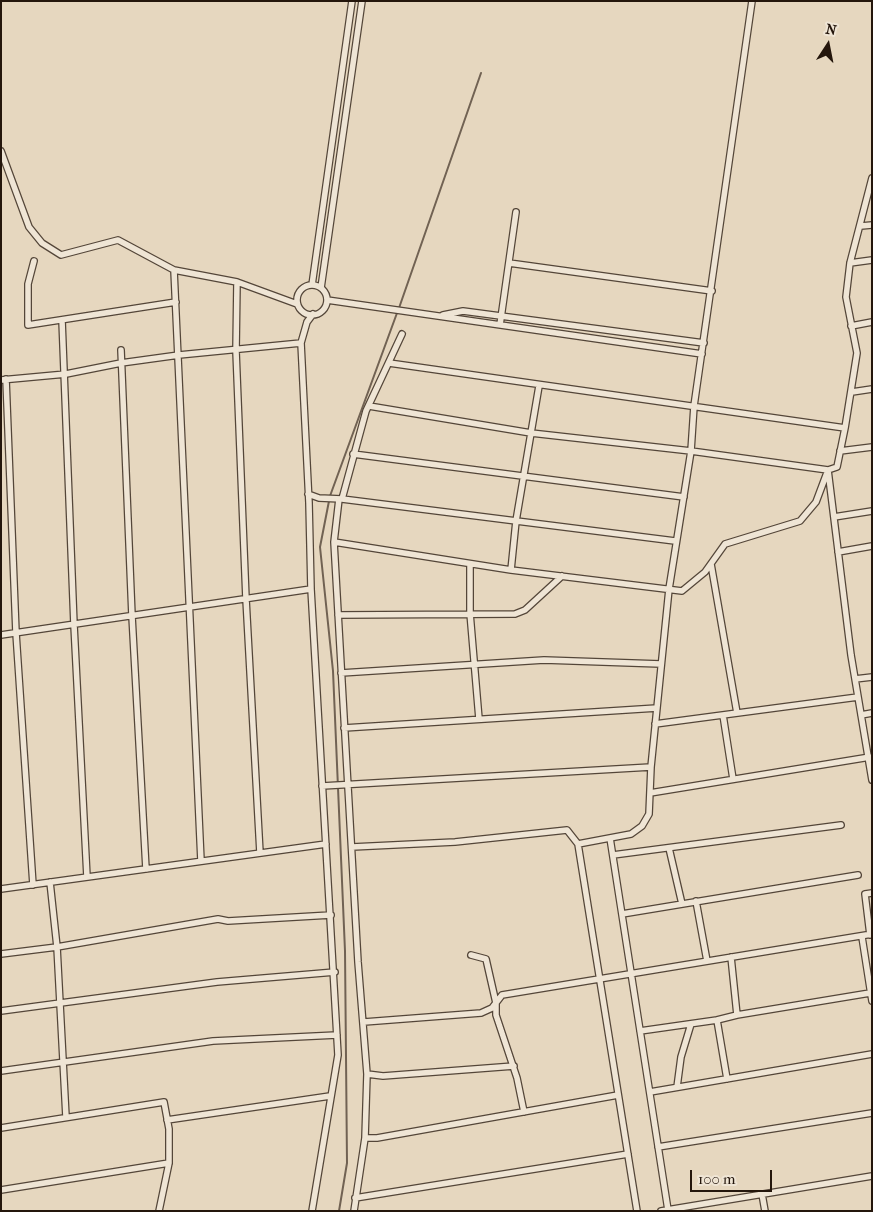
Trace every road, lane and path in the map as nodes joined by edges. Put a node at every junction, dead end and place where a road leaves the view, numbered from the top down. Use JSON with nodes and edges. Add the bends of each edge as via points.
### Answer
{"nodes":[{"id":1,"x":352,"y":1,"type":"edge"},
{"id":2,"x":362,"y":1,"type":"edge"},
{"id":3,"x":752,"y":1,"type":"edge"},
{"id":4,"x":1,"y":151,"type":"edge"},
{"id":5,"x":872,"y":178,"type":"edge"},
{"id":6,"x":516,"y":212,"type":"dead end"},
{"id":7,"x":872,"y":225,"type":"edge"},
{"id":8,"x":861,"y":226,"type":"junction"},
{"id":9,"x":34,"y":260,"type":"dead end"},
{"id":10,"x":872,"y":260,"type":"edge"},
{"id":11,"x":509,"y":263,"type":"junction"},
{"id":12,"x":850,"y":263,"type":"junction"},
{"id":13,"x":174,"y":270,"type":"junction"},
{"id":14,"x":237,"y":282,"type":"junction"},
{"id":15,"x":312,"y":285,"type":"junction"},
{"id":16,"x":321,"y":288,"type":"junction"},
{"id":17,"x":712,"y":291,"type":"junction"},
{"id":18,"x":327,"y":300,"type":"junction"},
{"id":19,"x":176,"y":302,"type":"junction"},
{"id":20,"x":297,"y":304,"type":"junction"},
{"id":21,"x":313,"y":314,"type":"junction"},
{"id":22,"x":437,"y":316,"type":"junction"},
{"id":23,"x":501,"y":316,"type":"junction"},
{"id":24,"x":62,"y":320,"type":"junction"},
{"id":25,"x":872,"y":322,"type":"edge"},
{"id":26,"x":500,"y":325,"type":"junction"},
{"id":27,"x":851,"y":326,"type":"junction"},
{"id":28,"x":402,"y":334,"type":"dead end"},
{"id":29,"x":704,"y":343,"type":"junction"},
{"id":30,"x":301,"y":344,"type":"junction"},
{"id":31,"x":121,"y":350,"type":"dead end"},
{"id":32,"x":236,"y":350,"type":"junction"},
{"id":33,"x":702,"y":354,"type":"junction"},
{"id":34,"x":179,"y":355,"type":"junction"},
{"id":35,"x":121,"y":363,"type":"junction"},
{"id":36,"x":389,"y":363,"type":"junction"},
{"id":37,"x":66,"y":374,"type":"junction"},
{"id":38,"x":4,"y":379,"type":"edge"},
{"id":39,"x":539,"y":386,"type":"junction"},
{"id":40,"x":872,"y":389,"type":"edge"},
{"id":41,"x":852,"y":392,"type":"junction"},
{"id":42,"x":369,"y":406,"type":"junction"},
{"id":43,"x":694,"y":406,"type":"junction"},
{"id":44,"x":845,"y":428,"type":"junction"},
{"id":45,"x":531,"y":433,"type":"junction"},
{"id":46,"x":872,"y":447,"type":"edge"},
{"id":47,"x":691,"y":451,"type":"junction"},
{"id":48,"x":840,"y":451,"type":"junction"},
{"id":49,"x":353,"y":454,"type":"junction"},
{"id":50,"x":828,"y":470,"type":"junction"},
{"id":51,"x":524,"y":475,"type":"junction"},
{"id":52,"x":308,"y":494,"type":"junction"},
{"id":53,"x":684,"y":497,"type":"junction"},
{"id":54,"x":339,"y":500,"type":"junction"},
{"id":55,"x":872,"y":511,"type":"edge"},
{"id":56,"x":834,"y":517,"type":"junction"},
{"id":57,"x":516,"y":522,"type":"junction"},
{"id":58,"x":675,"y":541,"type":"junction"},
{"id":59,"x":334,"y":542,"type":"junction"},
{"id":60,"x":872,"y":546,"type":"edge"},
{"id":61,"x":838,"y":552,"type":"junction"},
{"id":62,"x":470,"y":564,"type":"junction"},
{"id":63,"x":711,"y":564,"type":"junction"},
{"id":64,"x":511,"y":570,"type":"junction"},
{"id":65,"x":562,"y":576,"type":"junction"},
{"id":66,"x":311,"y":589,"type":"junction"},
{"id":67,"x":668,"y":589,"type":"junction"},
{"id":68,"x":246,"y":599,"type":"junction"},
{"id":69,"x":189,"y":607,"type":"junction"},
{"id":70,"x":470,"y":613,"type":"junction"},
{"id":71,"x":132,"y":616,"type":"junction"},
{"id":72,"x":338,"y":616,"type":"junction"},
{"id":73,"x":74,"y":625,"type":"junction"},
{"id":74,"x":16,"y":632,"type":"junction"},
{"id":75,"x":1,"y":634,"type":"edge"},
{"id":76,"x":474,"y":664,"type":"junction"},
{"id":77,"x":661,"y":664,"type":"junction"},
{"id":78,"x":341,"y":673,"type":"junction"},
{"id":79,"x":872,"y":676,"type":"edge"},
{"id":80,"x":855,"y":679,"type":"junction"},
{"id":81,"x":858,"y":697,"type":"junction"},
{"id":82,"x":657,"y":708,"type":"junction"},
{"id":83,"x":737,"y":713,"type":"junction"},
{"id":84,"x":872,"y":713,"type":"edge"},
{"id":85,"x":723,"y":715,"type":"junction"},
{"id":86,"x":861,"y":715,"type":"junction"},
{"id":87,"x":479,"y":719,"type":"junction"},
{"id":88,"x":655,"y":724,"type":"junction"},
{"id":89,"x":344,"y":728,"type":"junction"},
{"id":90,"x":870,"y":757,"type":"edge"},
{"id":91,"x":651,"y":767,"type":"junction"},
{"id":92,"x":733,"y":779,"type":"junction"},
{"id":93,"x":872,"y":780,"type":"edge"},
{"id":94,"x":347,"y":785,"type":"junction"},
{"id":95,"x":322,"y":786,"type":"junction"},
{"id":96,"x":650,"y":793,"type":"junction"},
{"id":97,"x":841,"y":825,"type":"dead end"},
{"id":98,"x":610,"y":838,"type":"junction"},
{"id":99,"x":326,"y":844,"type":"junction"},
{"id":100,"x":578,"y":844,"type":"junction"},
{"id":101,"x":352,"y":847,"type":"junction"},
{"id":102,"x":669,"y":848,"type":"junction"},
{"id":103,"x":260,"y":853,"type":"junction"},
{"id":104,"x":613,"y":855,"type":"junction"},
{"id":105,"x":201,"y":861,"type":"junction"},
{"id":106,"x":146,"y":869,"type":"junction"},
{"id":107,"x":858,"y":875,"type":"dead end"},
{"id":108,"x":87,"y":877,"type":"junction"},
{"id":109,"x":50,"y":882,"type":"junction"},
{"id":110,"x":33,"y":885,"type":"junction"},
{"id":111,"x":1,"y":889,"type":"edge"},
{"id":112,"x":872,"y":893,"type":"edge"},
{"id":113,"x":696,"y":902,"type":"junction"},
{"id":114,"x":682,"y":904,"type":"junction"},
{"id":115,"x":622,"y":914,"type":"junction"},
{"id":116,"x":332,"y":915,"type":"junction"},
{"id":117,"x":871,"y":934,"type":"edge"},
{"id":118,"x":862,"y":937,"type":"junction"},
{"id":119,"x":57,"y":948,"type":"junction"},
{"id":120,"x":1,"y":954,"type":"edge"},
{"id":121,"x":470,"y":955,"type":"dead end"},
{"id":122,"x":731,"y":958,"type":"junction"},
{"id":123,"x":707,"y":962,"type":"junction"},
{"id":124,"x":335,"y":972,"type":"junction"},
{"id":125,"x":631,"y":974,"type":"junction"},
{"id":126,"x":600,"y":979,"type":"junction"},
{"id":127,"x":870,"y":993,"type":"junction"},
{"id":128,"x":872,"y":1002,"type":"edge"},
{"id":129,"x":60,"y":1003,"type":"junction"},
{"id":130,"x":496,"y":1003,"type":"junction"},
{"id":131,"x":1,"y":1011,"type":"edge"},
{"id":132,"x":737,"y":1015,"type":"junction"},
{"id":133,"x":717,"y":1020,"type":"junction"},
{"id":134,"x":364,"y":1022,"type":"junction"},
{"id":135,"x":691,"y":1024,"type":"junction"},
{"id":136,"x":640,"y":1031,"type":"junction"},
{"id":137,"x":337,"y":1035,"type":"junction"},
{"id":138,"x":872,"y":1054,"type":"edge"},
{"id":139,"x":64,"y":1062,"type":"junction"},
{"id":140,"x":514,"y":1066,"type":"junction"},
{"id":141,"x":1,"y":1071,"type":"edge"},
{"id":142,"x":367,"y":1074,"type":"junction"},
{"id":143,"x":727,"y":1079,"type":"junction"},
{"id":144,"x":677,"y":1087,"type":"junction"},
{"id":145,"x":650,"y":1092,"type":"junction"},
{"id":146,"x":330,"y":1096,"type":"junction"},
{"id":147,"x":618,"y":1096,"type":"junction"},
{"id":148,"x":524,"y":1112,"type":"junction"},
{"id":149,"x":872,"y":1113,"type":"edge"},
{"id":150,"x":66,"y":1117,"type":"junction"},
{"id":151,"x":167,"y":1120,"type":"junction"},
{"id":152,"x":1,"y":1128,"type":"edge"},
{"id":153,"x":365,"y":1138,"type":"junction"},
{"id":154,"x":658,"y":1147,"type":"junction"},
{"id":155,"x":628,"y":1154,"type":"junction"},
{"id":156,"x":169,"y":1163,"type":"junction"},
{"id":157,"x":872,"y":1176,"type":"edge"},
{"id":158,"x":1,"y":1190,"type":"edge"},
{"id":159,"x":762,"y":1194,"type":"junction"},
{"id":160,"x":355,"y":1198,"type":"junction"},
{"id":161,"x":668,"y":1210,"type":"edge"},
{"id":162,"x":159,"y":1211,"type":"edge"},
{"id":163,"x":312,"y":1211,"type":"edge"},
{"id":164,"x":354,"y":1211,"type":"edge"},
{"id":165,"x":637,"y":1211,"type":"edge"},
{"id":166,"x":661,"y":1211,"type":"edge"},
{"id":167,"x":764,"y":1211,"type":"edge"}],
"edges":[{"from":1,"to":15,"type":"street"},
{"from":2,"to":16,"type":"street"},
{"from":3,"to":17,"type":"street"},
{"from":4,"to":13,"type":"street","via":[[29,227],[42,242],[61,255],[118,240]]},
{"from":5,"to":8,"type":"street"},
{"from":6,"to":11,"type":"street"},
{"from":7,"to":8,"type":"street"},
{"from":8,"to":12,"type":"street"},
{"from":9,"to":24,"type":"street","via":[[28,284],[28,325]]},
{"from":10,"to":12,"type":"street"},
{"from":11,"to":17,"type":"street"},
{"from":11,"to":23,"type":"street"},
{"from":12,"to":27,"type":"street","via":[[846,297]]},
{"from":13,"to":14,"type":"street"},
{"from":13,"to":19,"type":"street"},
{"from":14,"to":20,"type":"street"},
{"from":14,"to":32,"type":"street"},
{"from":15,"to":16,"type":"street"},
{"from":15,"to":20,"type":"street","via":[[299,292]]},
{"from":16,"to":18,"type":"street"},
{"from":17,"to":29,"type":"street"},
{"from":18,"to":21,"type":"street","via":[[324,308]]},
{"from":18,"to":22,"type":"street"},
{"from":19,"to":24,"type":"street"},
{"from":19,"to":34,"type":"street"},
{"from":20,"to":21,"type":"street","via":[[305,313]]},
{"from":21,"to":30,"type":"street","via":[[307,322]]},
{"from":22,"to":23,"type":"street","via":[[463,311]]},
{"from":22,"to":26,"type":"street"},
{"from":23,"to":26,"type":"street"},
{"from":23,"to":29,"type":"street"},
{"from":24,"to":37,"type":"street"},
{"from":25,"to":27,"type":"street"},
{"from":26,"to":33,"type":"street"},
{"from":27,"to":41,"type":"street","via":[[857,353]]},
{"from":28,"to":36,"type":"street"},
{"from":29,"to":33,"type":"street"},
{"from":30,"to":32,"type":"street"},
{"from":30,"to":52,"type":"street"},
{"from":31,"to":35,"type":"street"},
{"from":32,"to":34,"type":"street"},
{"from":32,"to":68,"type":"street"},
{"from":33,"to":43,"type":"street"},
{"from":34,"to":35,"type":"street"},
{"from":34,"to":69,"type":"street"},
{"from":35,"to":37,"type":"street"},
{"from":35,"to":71,"type":"street"},
{"from":36,"to":39,"type":"street"},
{"from":36,"to":42,"type":"street"},
{"from":37,"to":38,"type":"street"},
{"from":37,"to":73,"type":"street"},
{"from":38,"to":74,"type":"street"},
{"from":39,"to":43,"type":"street"},
{"from":39,"to":45,"type":"street"},
{"from":40,"to":41,"type":"street"},
{"from":41,"to":44,"type":"street"},
{"from":42,"to":45,"type":"street"},
{"from":42,"to":49,"type":"street"},
{"from":43,"to":44,"type":"street"},
{"from":43,"to":47,"type":"street"},
{"from":44,"to":48,"type":"street"},
{"from":45,"to":47,"type":"street"},
{"from":45,"to":51,"type":"street"},
{"from":46,"to":48,"type":"street"},
{"from":47,"to":50,"type":"street"},
{"from":47,"to":53,"type":"street"},
{"from":48,"to":50,"type":"street","via":[[837,467]]},
{"from":49,"to":51,"type":"street"},
{"from":49,"to":54,"type":"street"},
{"from":50,"to":56,"type":"street"},
{"from":50,"to":63,"type":"street","via":[[816,502],[800,521],[725,544]]},
{"from":51,"to":53,"type":"street"},
{"from":51,"to":57,"type":"street"},
{"from":52,"to":54,"type":"street"},
{"from":52,"to":66,"type":"street"},
{"from":53,"to":58,"type":"street"},
{"from":54,"to":57,"type":"street"},
{"from":54,"to":59,"type":"street"},
{"from":55,"to":56,"type":"street"},
{"from":56,"to":61,"type":"street"},
{"from":57,"to":58,"type":"street"},
{"from":57,"to":64,"type":"street"},
{"from":58,"to":67,"type":"street"},
{"from":59,"to":62,"type":"street"},
{"from":59,"to":72,"type":"street"},
{"from":60,"to":61,"type":"street"},
{"from":61,"to":80,"type":"street"},
{"from":62,"to":64,"type":"street"},
{"from":62,"to":70,"type":"street"},
{"from":63,"to":67,"type":"street","via":[[682,591]]},
{"from":63,"to":83,"type":"street"},
{"from":64,"to":65,"type":"street"},
{"from":65,"to":67,"type":"street"},
{"from":65,"to":70,"type":"street","via":[[525,610],[514,614]]},
{"from":66,"to":68,"type":"street"},
{"from":66,"to":95,"type":"street"},
{"from":67,"to":77,"type":"street"},
{"from":68,"to":69,"type":"street"},
{"from":68,"to":103,"type":"street"},
{"from":69,"to":71,"type":"street"},
{"from":69,"to":105,"type":"street"},
{"from":70,"to":72,"type":"street"},
{"from":70,"to":76,"type":"street"},
{"from":71,"to":73,"type":"street"},
{"from":71,"to":106,"type":"street"},
{"from":72,"to":78,"type":"street"},
{"from":73,"to":74,"type":"street"},
{"from":73,"to":108,"type":"street"},
{"from":74,"to":75,"type":"street"},
{"from":74,"to":110,"type":"street"},
{"from":76,"to":77,"type":"street","via":[[544,660]]},
{"from":76,"to":78,"type":"street"},
{"from":76,"to":87,"type":"street"},
{"from":77,"to":82,"type":"street"},
{"from":78,"to":89,"type":"street"},
{"from":79,"to":80,"type":"street"},
{"from":80,"to":81,"type":"street"},
{"from":81,"to":83,"type":"street"},
{"from":81,"to":86,"type":"street"},
{"from":82,"to":87,"type":"street"},
{"from":82,"to":88,"type":"street"},
{"from":83,"to":85,"type":"street"},
{"from":84,"to":86,"type":"street"},
{"from":85,"to":88,"type":"street"},
{"from":85,"to":92,"type":"street"},
{"from":86,"to":90,"type":"street"},
{"from":87,"to":89,"type":"street"},
{"from":88,"to":91,"type":"street"},
{"from":89,"to":94,"type":"street"},
{"from":90,"to":92,"type":"street"},
{"from":90,"to":93,"type":"street"},
{"from":91,"to":94,"type":"street"},
{"from":91,"to":96,"type":"street"},
{"from":92,"to":96,"type":"street"},
{"from":94,"to":95,"type":"street"},
{"from":94,"to":101,"type":"street"},
{"from":95,"to":99,"type":"street"},
{"from":96,"to":98,"type":"street","via":[[649,814],[642,826],[631,834]]},
{"from":97,"to":102,"type":"street"},
{"from":98,"to":100,"type":"street"},
{"from":98,"to":104,"type":"street"},
{"from":99,"to":103,"type":"street"},
{"from":99,"to":116,"type":"street"},
{"from":100,"to":101,"type":"street","via":[[567,830],[455,842]]},
{"from":100,"to":126,"type":"street"},
{"from":101,"to":134,"type":"street"},
{"from":102,"to":104,"type":"street"},
{"from":102,"to":114,"type":"street"},
{"from":103,"to":105,"type":"street"},
{"from":104,"to":115,"type":"street"},
{"from":105,"to":106,"type":"street"},
{"from":106,"to":108,"type":"street"},
{"from":107,"to":113,"type":"street"},
{"from":108,"to":109,"type":"street"},
{"from":109,"to":110,"type":"street"},
{"from":109,"to":119,"type":"street"},
{"from":110,"to":111,"type":"street"},
{"from":112,"to":117,"type":"street","via":[[865,894]]},
{"from":113,"to":114,"type":"street"},
{"from":113,"to":123,"type":"street"},
{"from":114,"to":115,"type":"street"},
{"from":115,"to":125,"type":"street"},
{"from":116,"to":119,"type":"street","via":[[218,919]]},
{"from":116,"to":124,"type":"street"},
{"from":117,"to":118,"type":"street"},
{"from":118,"to":122,"type":"street"},
{"from":118,"to":127,"type":"street"},
{"from":119,"to":120,"type":"street"},
{"from":119,"to":129,"type":"street"},
{"from":121,"to":130,"type":"street","via":[[486,959]]},
{"from":122,"to":123,"type":"street"},
{"from":122,"to":132,"type":"street"},
{"from":123,"to":125,"type":"street"},
{"from":124,"to":129,"type":"street","via":[[217,982]]},
{"from":124,"to":137,"type":"street"},
{"from":125,"to":126,"type":"street"},
{"from":125,"to":136,"type":"street"},
{"from":126,"to":130,"type":"street","via":[[502,995]]},
{"from":126,"to":147,"type":"street"},
{"from":127,"to":128,"type":"street"},
{"from":127,"to":132,"type":"street"},
{"from":129,"to":131,"type":"street"},
{"from":129,"to":139,"type":"street"},
{"from":130,"to":134,"type":"street","via":[[481,1013]]},
{"from":130,"to":140,"type":"street","via":[[496,1015]]},
{"from":132,"to":133,"type":"street"},
{"from":133,"to":135,"type":"street"},
{"from":133,"to":143,"type":"street"},
{"from":134,"to":142,"type":"street"},
{"from":135,"to":136,"type":"street"},
{"from":135,"to":144,"type":"street","via":[[681,1057]]},
{"from":136,"to":145,"type":"street"},
{"from":137,"to":139,"type":"street","via":[[213,1041]]},
{"from":137,"to":146,"type":"street","via":[[338,1055]]},
{"from":138,"to":143,"type":"street"},
{"from":139,"to":141,"type":"street"},
{"from":139,"to":150,"type":"street"},
{"from":140,"to":142,"type":"street","via":[[384,1076]]},
{"from":140,"to":148,"type":"street"},
{"from":142,"to":153,"type":"street"},
{"from":143,"to":144,"type":"street"},
{"from":144,"to":145,"type":"street"},
{"from":145,"to":154,"type":"street"},
{"from":146,"to":151,"type":"street"},
{"from":146,"to":163,"type":"street"},
{"from":147,"to":148,"type":"street"},
{"from":147,"to":155,"type":"street"},
{"from":148,"to":153,"type":"street"},
{"from":149,"to":154,"type":"street"},
{"from":150,"to":151,"type":"street","via":[[164,1102]]},
{"from":150,"to":152,"type":"street"},
{"from":151,"to":156,"type":"street"},
{"from":153,"to":160,"type":"street"},
{"from":154,"to":161,"type":"street"},
{"from":155,"to":160,"type":"street"},
{"from":155,"to":165,"type":"street"},
{"from":156,"to":158,"type":"street"},
{"from":156,"to":162,"type":"street"},
{"from":157,"to":159,"type":"street"},
{"from":159,"to":161,"type":"street"},
{"from":159,"to":167,"type":"street"},
{"from":160,"to":164,"type":"street"},
{"from":161,"to":166,"type":"street"}]}
